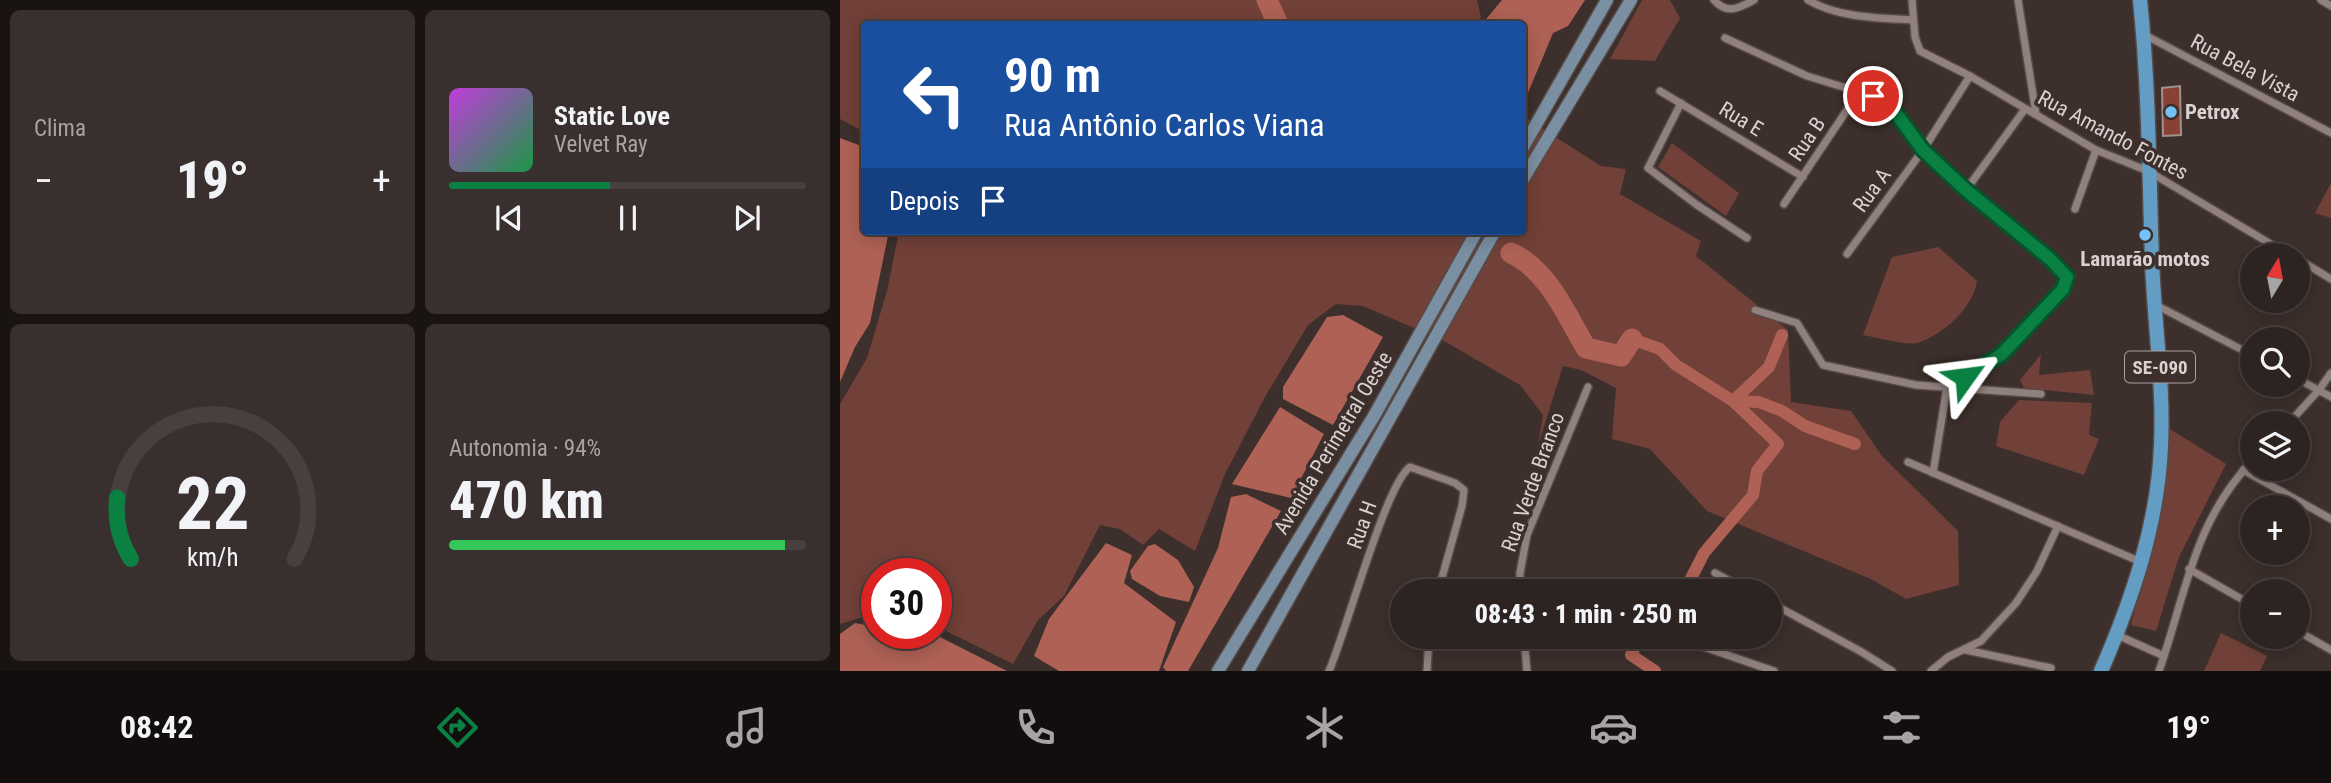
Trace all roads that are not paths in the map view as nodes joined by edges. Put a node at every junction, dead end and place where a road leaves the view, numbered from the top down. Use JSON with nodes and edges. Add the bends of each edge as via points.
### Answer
{"nodes":[{"id":1,"x":1607,"y":0,"type":"edge"},
{"id":2,"x":1631,"y":0,"type":"edge"},
{"id":3,"x":1714,"y":0,"type":"edge"},
{"id":4,"x":1754,"y":0,"type":"edge"},
{"id":5,"x":1912,"y":0,"type":"edge"},
{"id":6,"x":2018,"y":0,"type":"edge"},
{"id":7,"x":2140,"y":0,"type":"edge"},
{"id":8,"x":2321,"y":0,"type":"edge"},
{"id":9,"x":1810,"y":1,"type":"edge"},
{"id":10,"x":2331,"y":6,"type":"edge"},
{"id":11,"x":1913,"y":20,"type":"junction"},
{"id":12,"x":2143,"y":34,"type":"junction"},
{"id":13,"x":1725,"y":38,"type":"dead end"},
{"id":14,"x":1970,"y":76,"type":"junction"},
{"id":15,"x":1660,"y":91,"type":"dead end"},
{"id":16,"x":1859,"y":92,"type":"junction"},
{"id":17,"x":1681,"y":103,"type":"junction"},
{"id":18,"x":2025,"y":108,"type":"junction"},
{"id":19,"x":2036,"y":114,"type":"junction"},
{"id":20,"x":2331,"y":133,"type":"edge"},
{"id":21,"x":1526,"y":142,"type":"edge"},
{"id":22,"x":1923,"y":150,"type":"junction"},
{"id":23,"x":2096,"y":150,"type":"junction"},
{"id":24,"x":2148,"y":171,"type":"junction"},
{"id":25,"x":1526,"y":174,"type":"edge"},
{"id":26,"x":1803,"y":177,"type":"junction"},
{"id":27,"x":1966,"y":190,"type":"junction"},
{"id":28,"x":1784,"y":204,"type":"dead end"},
{"id":29,"x":2075,"y":209,"type":"dead end"},
{"id":30,"x":1475,"y":235,"type":"edge"},
{"id":31,"x":1493,"y":235,"type":"edge"},
{"id":32,"x":1747,"y":238,"type":"dead end"},
{"id":33,"x":2269,"y":243,"type":"edge"},
{"id":34,"x":1847,"y":254,"type":"dead end"},
{"id":35,"x":2310,"y":266,"type":"edge"},
{"id":36,"x":2331,"y":279,"type":"edge"},
{"id":37,"x":2153,"y":303,"type":"junction"},
{"id":38,"x":1755,"y":310,"type":"dead end"},
{"id":39,"x":2240,"y":349,"type":"edge"},
{"id":40,"x":2331,"y":373,"type":"edge"},
{"id":41,"x":2310,"y":385,"type":"edge"},
{"id":42,"x":1588,"y":387,"type":"dead end"},
{"id":43,"x":1947,"y":387,"type":"junction"},
{"id":44,"x":2319,"y":390,"type":"junction"},
{"id":45,"x":2041,"y":394,"type":"dead end"},
{"id":46,"x":2331,"y":397,"type":"edge"},
{"id":47,"x":2300,"y":411,"type":"edge"},
{"id":48,"x":1908,"y":462,"type":"dead end"},
{"id":49,"x":1933,"y":473,"type":"junction"},
{"id":50,"x":2240,"y":474,"type":"edge"},
{"id":51,"x":2263,"y":481,"type":"edge"},
{"id":52,"x":2331,"y":519,"type":"edge"},
{"id":53,"x":2058,"y":526,"type":"junction"},
{"id":54,"x":2141,"y":562,"type":"junction"},
{"id":55,"x":2189,"y":569,"type":"junction"},
{"id":56,"x":1715,"y":573,"type":"dead end"},
{"id":57,"x":1442,"y":579,"type":"edge"},
{"id":58,"x":1520,"y":579,"type":"edge"},
{"id":59,"x":1726,"y":579,"type":"edge"},
{"id":60,"x":2240,"y":598,"type":"edge"},
{"id":61,"x":1782,"y":609,"type":"edge"},
{"id":62,"x":2117,"y":635,"type":"junction"},
{"id":63,"x":2310,"y":638,"type":"edge"},
{"id":64,"x":1428,"y":649,"type":"edge"},
{"id":65,"x":1525,"y":649,"type":"edge"},
{"id":66,"x":1710,"y":649,"type":"edge"},
{"id":67,"x":1966,"y":650,"type":"junction"},
{"id":68,"x":2331,"y":650,"type":"edge"},
{"id":69,"x":2164,"y":656,"type":"junction"},
{"id":70,"x":2051,"y":668,"type":"dead end"},
{"id":71,"x":1218,"y":671,"type":"edge"},
{"id":72,"x":1248,"y":671,"type":"edge"},
{"id":73,"x":1329,"y":671,"type":"edge"},
{"id":74,"x":1427,"y":671,"type":"edge"},
{"id":75,"x":1527,"y":671,"type":"edge"},
{"id":76,"x":1774,"y":671,"type":"edge"},
{"id":77,"x":1892,"y":671,"type":"edge"},
{"id":78,"x":1931,"y":671,"type":"edge"},
{"id":79,"x":2101,"y":671,"type":"edge"},
{"id":80,"x":2159,"y":671,"type":"edge"}],
"edges":[{"from":1,"to":21,"type":"main road"},
{"from":2,"to":25,"type":"main road"},
{"from":3,"to":4,"type":"street","via":[[1730,10]]},
{"from":5,"to":11,"type":"street"},
{"from":6,"to":19,"type":"street"},
{"from":7,"to":12,"type":"main road","number":"SE-090"},
{"from":8,"to":10,"type":"street"},
{"from":9,"to":11,"type":"street","via":[[1847,13]]},
{"from":11,"to":14,"type":"street","name":"Rua Amando Fontes","via":[[1918,48]]},
{"from":12,"to":20,"type":"street","name":"Rua Bela Vista"},
{"from":12,"to":24,"type":"main road","number":"SE-090"},
{"from":13,"to":16,"type":"street","via":[[1807,76]]},
{"from":14,"to":18,"type":"street","name":"Rua Amando Fontes"},
{"from":14,"to":22,"type":"street","name":"Rua A"},
{"from":15,"to":17,"type":"street","name":"Rua E"},
{"from":16,"to":22,"type":"street","via":[[1891,107]]},
{"from":16,"to":26,"type":"street","name":"Rua B"},
{"from":17,"to":26,"type":"street","name":"Rua E"},
{"from":17,"to":32,"type":"street","via":[[1648,168]]},
{"from":18,"to":19,"type":"street","name":"Rua Amando Fontes"},
{"from":18,"to":27,"type":"street"},
{"from":19,"to":23,"type":"street","name":"Rua Amando Fontes"},
{"from":22,"to":27,"type":"street"},
{"from":22,"to":34,"type":"street","name":"Rua A"},
{"from":23,"to":24,"type":"street","name":"Rua Amando Fontes"},
{"from":23,"to":29,"type":"street"},
{"from":24,"to":33,"type":"street","name":"Rua Amando Fontes"},
{"from":24,"to":37,"type":"main road","number":"SE-090"},
{"from":26,"to":28,"type":"street","name":"Rua B"},
{"from":27,"to":43,"type":"street","via":[[2067,277],[2063,289],[2002,354]]},
{"from":30,"to":71,"type":"main road","name":"Avenida Perimetral Oeste","via":[[1374,416]]},
{"from":31,"to":72,"type":"main road","name":"Avenida Perimetral Oeste"},
{"from":35,"to":36,"type":"street"},
{"from":37,"to":39,"type":"street"},
{"from":37,"to":54,"type":"main road","number":"SE-090","via":[[2160,358],[2161,449]]},
{"from":38,"to":43,"type":"street","via":[[1797,323],[1824,365],[1896,382]]},
{"from":40,"to":44,"type":"street"},
{"from":41,"to":44,"type":"street"},
{"from":42,"to":58,"type":"street","name":"Rua Verde Branco","via":[[1528,535]]},
{"from":43,"to":45,"type":"street"},
{"from":43,"to":49,"type":"street"},
{"from":44,"to":46,"type":"street"},
{"from":44,"to":47,"type":"street"},
{"from":48,"to":49,"type":"street"},
{"from":49,"to":53,"type":"street"},
{"from":50,"to":55,"type":"street","via":[[2209,520]]},
{"from":51,"to":52,"type":"street"},
{"from":53,"to":54,"type":"street"},
{"from":53,"to":67,"type":"street","via":[[2017,603],[1981,641]]},
{"from":54,"to":62,"type":"main road","number":"SE-090"},
{"from":55,"to":60,"type":"street"},
{"from":55,"to":69,"type":"street"},
{"from":56,"to":59,"type":"street"},
{"from":57,"to":73,"type":"street","name":"Rua H","via":[[1465,496],[1461,487],[1414,467],[1405,470],[1390,501]]},
{"from":61,"to":77,"type":"street"},
{"from":62,"to":69,"type":"street"},
{"from":62,"to":79,"type":"main road","number":"SE-090"},
{"from":63,"to":68,"type":"street"},
{"from":64,"to":74,"type":"street"},
{"from":65,"to":75,"type":"street"},
{"from":66,"to":76,"type":"street"},
{"from":67,"to":70,"type":"street"},
{"from":67,"to":78,"type":"street"},
{"from":69,"to":80,"type":"street"}]}
